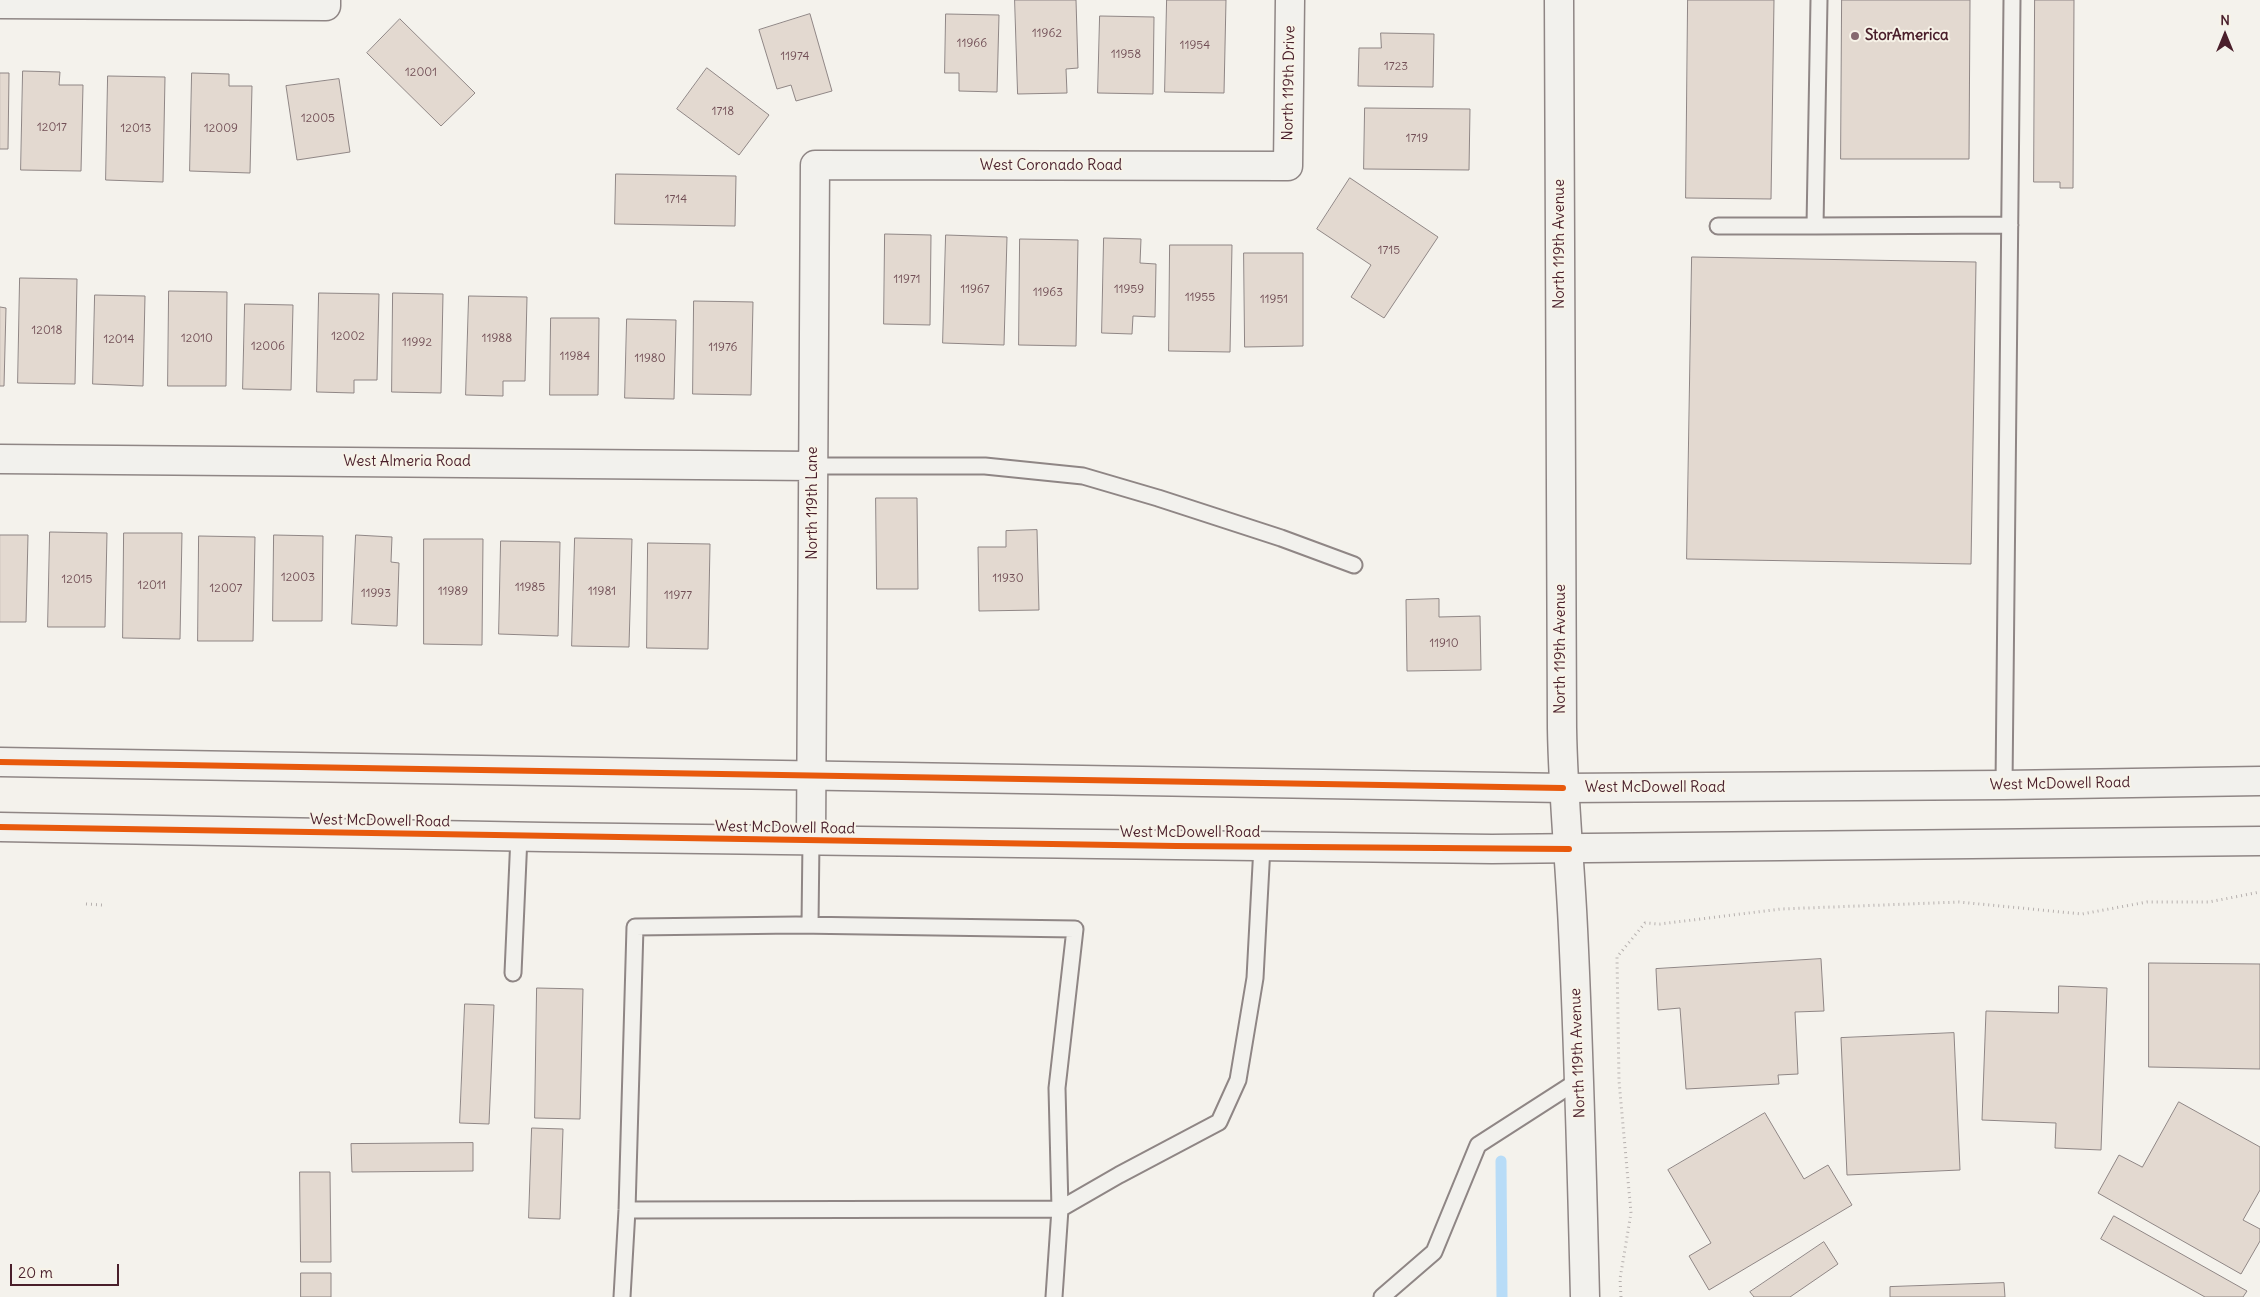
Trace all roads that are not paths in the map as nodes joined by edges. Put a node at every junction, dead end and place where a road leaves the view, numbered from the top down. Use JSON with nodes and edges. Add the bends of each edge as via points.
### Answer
{"nodes":[{"id":1,"x":1290,"y":0,"type":"edge"},
{"id":2,"x":1559,"y":0,"type":"edge"},
{"id":3,"x":1819,"y":0,"type":"edge"},
{"id":4,"x":2012,"y":0,"type":"edge"},
{"id":5,"x":326,"y":3,"type":"edge"},
{"id":6,"x":0,"y":4,"type":"edge"},
{"id":7,"x":815,"y":165,"type":"joint"},
{"id":8,"x":1288,"y":166,"type":"joint"},
{"id":9,"x":2010,"y":224,"type":"junction"},
{"id":10,"x":1718,"y":226,"type":"dead end"},
{"id":11,"x":1815,"y":226,"type":"junction"},
{"id":12,"x":0,"y":459,"type":"edge"},
{"id":13,"x":813,"y":466,"type":"junction"},
{"id":14,"x":1354,"y":566,"type":"dead end"},
{"id":15,"x":0,"y":762,"type":"edge"},
{"id":16,"x":812,"y":777,"type":"junction"},
{"id":17,"x":2260,"y":781,"type":"edge"},
{"id":18,"x":2004,"y":785,"type":"junction"},
{"id":19,"x":1563,"y":788,"type":"junction"},
{"id":20,"x":0,"y":827,"type":"edge"},
{"id":21,"x":519,"y":836,"type":"junction"},
{"id":22,"x":811,"y":840,"type":"junction"},
{"id":23,"x":2260,"y":841,"type":"edge"},
{"id":24,"x":1262,"y":846,"type":"junction"},
{"id":25,"x":1569,"y":850,"type":"junction"},
{"id":26,"x":810,"y":925,"type":"junction"},
{"id":27,"x":513,"y":973,"type":"dead end"},
{"id":28,"x":1579,"y":1080,"type":"junction"},
{"id":29,"x":1060,"y":1209,"type":"junction"},
{"id":30,"x":627,"y":1210,"type":"junction"},
{"id":31,"x":622,"y":1297,"type":"edge"},
{"id":32,"x":1054,"y":1297,"type":"edge"},
{"id":33,"x":1382,"y":1297,"type":"edge"},
{"id":34,"x":1585,"y":1297,"type":"edge"}],
"edges":[{"from":1,"to":8,"type":"main road","name":"North 119th Drive"},
{"from":2,"to":19,"type":"main road","name":"North 119th Avenue"},
{"from":3,"to":11,"type":"lane"},
{"from":4,"to":9,"type":"lane"},
{"from":5,"to":6,"type":"main road"},
{"from":7,"to":8,"type":"main road","name":"West Coronado Road"},
{"from":7,"to":13,"type":"main road","name":"North 119th Lane"},
{"from":9,"to":11,"type":"lane"},
{"from":9,"to":18,"type":"lane"},
{"from":10,"to":11,"type":"lane"},
{"from":12,"to":13,"type":"main road","name":"West Almeria Road"},
{"from":13,"to":14,"type":"lane","via":[[985,466],[1083,476],[1280,538]]},
{"from":13,"to":16,"type":"main road","name":"North 119th Lane"},
{"from":15,"to":16,"type":"main road","name":"West McDowell Road"},
{"from":16,"to":19,"type":"main road","name":"West McDowell Road"},
{"from":16,"to":22,"type":"main road","name":"North 119th Lane"},
{"from":17,"to":18,"type":"main road","name":"West McDowell Road"},
{"from":18,"to":19,"type":"main road","name":"West McDowell Road"},
{"from":19,"to":25,"type":"main road","name":"North 119th Avenue"},
{"from":20,"to":21,"type":"main road","name":"West McDowell Road"},
{"from":21,"to":22,"type":"main road","name":"West McDowell Road"},
{"from":21,"to":27,"type":"lane"},
{"from":22,"to":24,"type":"main road","name":"West McDowell Road"},
{"from":22,"to":26,"type":"lane"},
{"from":23,"to":25,"type":"main road","name":"West McDowell Road"},
{"from":24,"to":25,"type":"main road","name":"West McDowell Road"},
{"from":24,"to":29,"type":"lane","via":[[1255,978],[1238,1080],[1219,1122]]},
{"from":25,"to":28,"type":"main road","name":"North 119th Avenue"},
{"from":26,"to":29,"type":"lane","via":[[1075,929],[1057,1088]]},
{"from":26,"to":30,"type":"lane","via":[[636,927]]},
{"from":28,"to":33,"type":"lane","via":[[1478,1145],[1434,1252]]},
{"from":28,"to":34,"type":"main road","name":"North 119th Avenue"},
{"from":29,"to":30,"type":"lane"},
{"from":29,"to":32,"type":"lane"},
{"from":30,"to":31,"type":"lane"}]}
